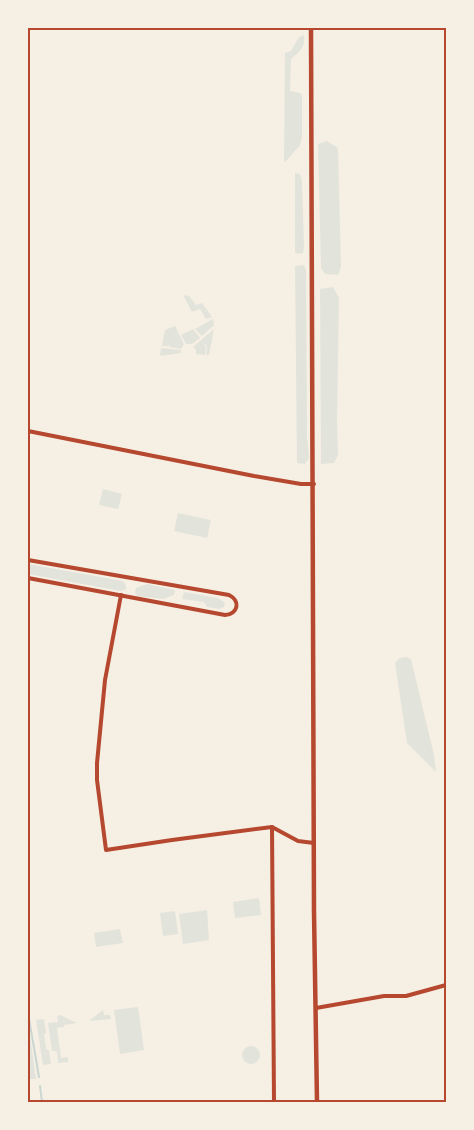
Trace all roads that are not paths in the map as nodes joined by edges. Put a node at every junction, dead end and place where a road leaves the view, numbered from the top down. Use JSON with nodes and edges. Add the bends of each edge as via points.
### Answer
{"nodes":[{"id":1,"x":311,"y":28,"type":"edge"},
{"id":2,"x":28,"y":431,"type":"edge"},
{"id":3,"x":314,"y":484,"type":"junction"},
{"id":4,"x":28,"y":560,"type":"edge"},
{"id":5,"x":28,"y":578,"type":"edge"},
{"id":6,"x":121,"y":595,"type":"junction"},
{"id":7,"x":272,"y":827,"type":"junction"},
{"id":8,"x":314,"y":843,"type":"junction"},
{"id":9,"x":446,"y":985,"type":"edge"},
{"id":10,"x":316,"y":1008,"type":"junction"},
{"id":11,"x":274,"y":1102,"type":"edge"},
{"id":12,"x":317,"y":1102,"type":"edge"}],
"edges":[{"from":1,"to":3,"type":"street"},
{"from":2,"to":3,"type":"street","via":[[254,476]]},
{"from":3,"to":8,"type":"street"},
{"from":4,"to":6,"type":"street","via":[[228,595],[237,607],[225,616]]},
{"from":5,"to":6,"type":"street"},
{"from":6,"to":7,"type":"street","via":[[105,680],[97,763],[106,850]]},
{"from":7,"to":8,"type":"street","via":[[298,841]]},
{"from":7,"to":11,"type":"street"},
{"from":8,"to":10,"type":"street"},
{"from":9,"to":10,"type":"street","via":[[406,996],[384,996]]},
{"from":10,"to":12,"type":"street"}]}
